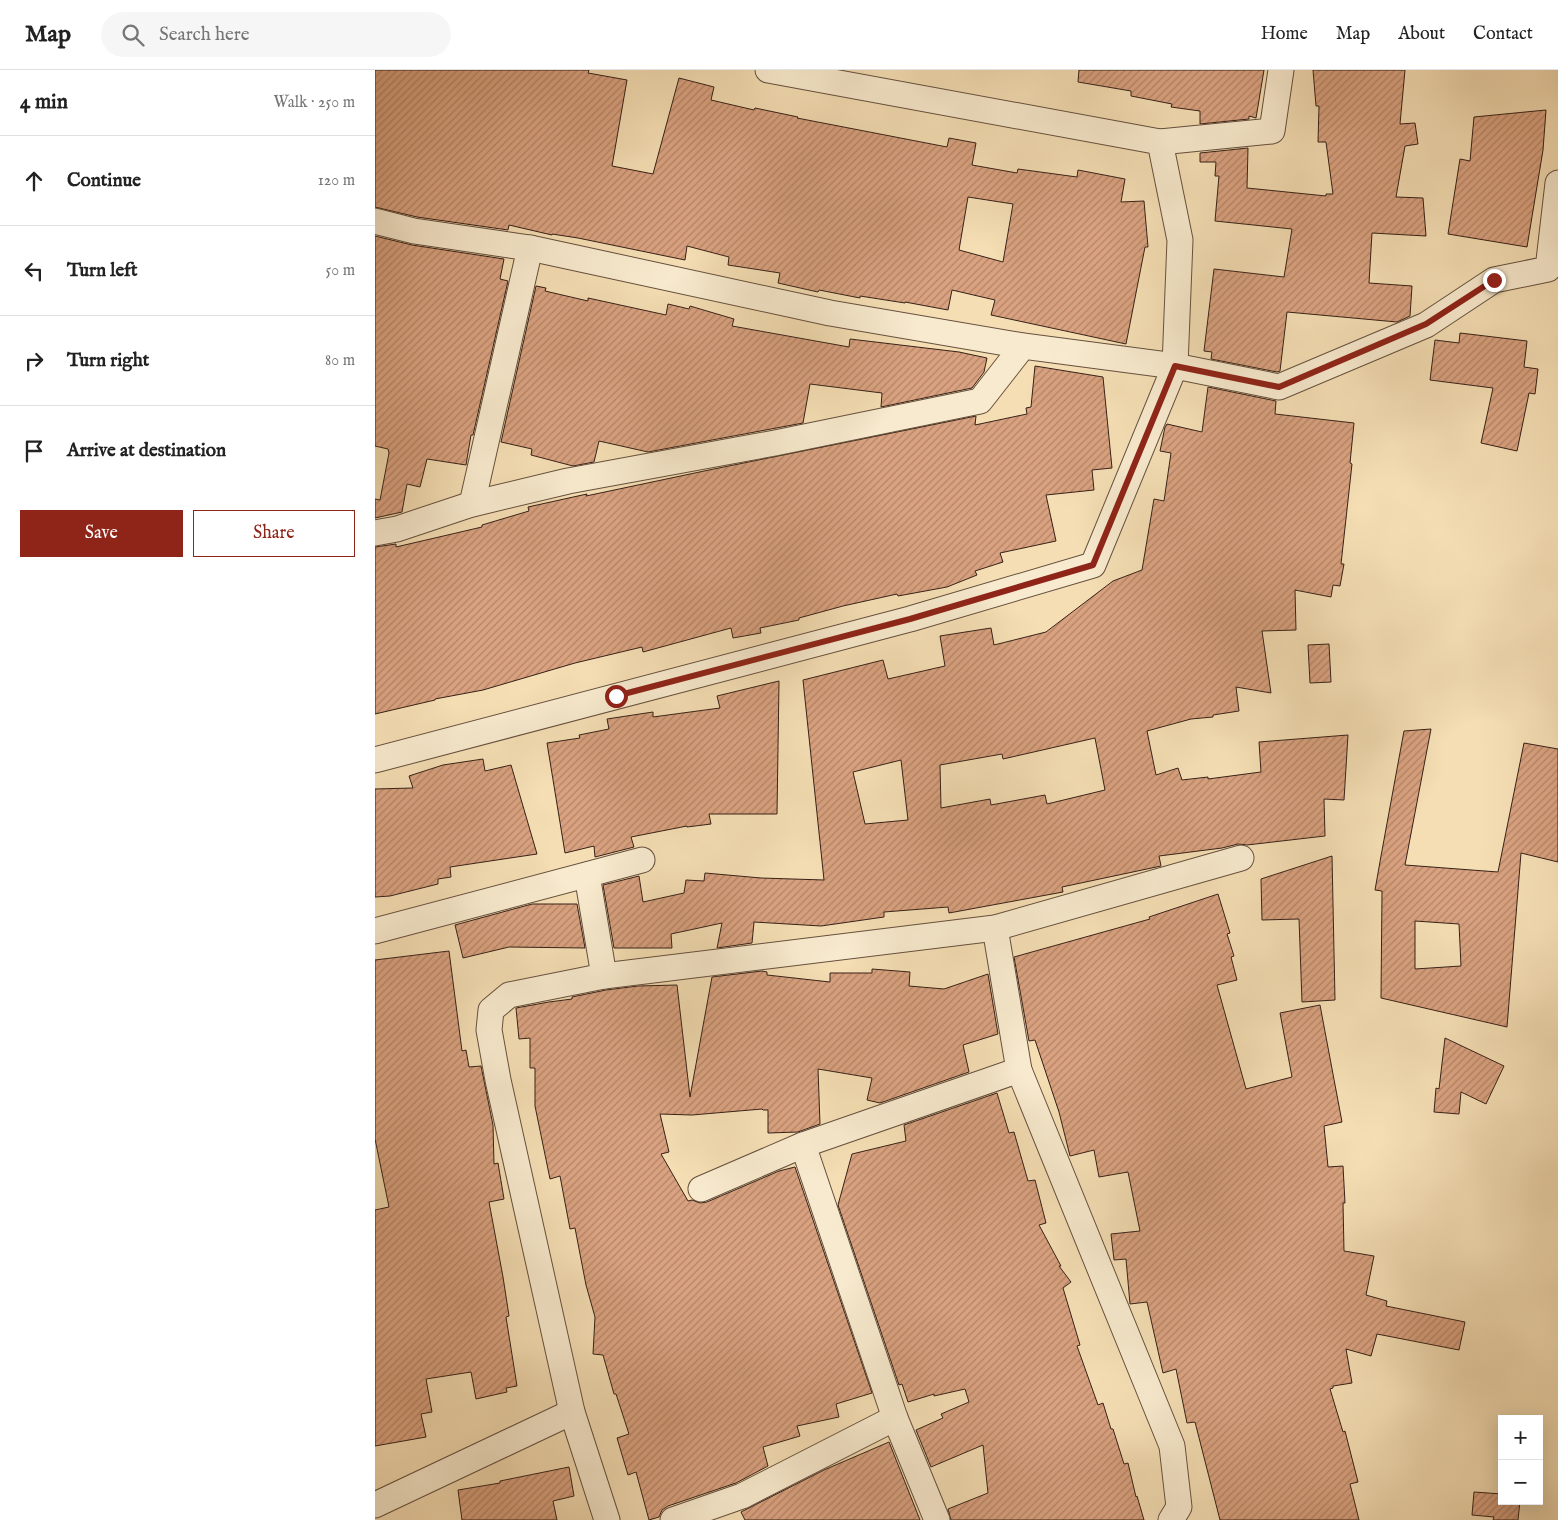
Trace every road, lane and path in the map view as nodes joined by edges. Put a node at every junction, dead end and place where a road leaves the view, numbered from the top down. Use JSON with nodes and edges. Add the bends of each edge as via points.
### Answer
{"nodes":[{"id":1,"x":768,"y":70,"type":"edge"},
{"id":2,"x":1281,"y":70,"type":"edge"},
{"id":3,"x":1160,"y":142,"type":"junction"},
{"id":4,"x":1558,"y":183,"type":"edge"},
{"id":5,"x":375,"y":221,"type":"edge"},
{"id":6,"x":530,"y":248,"type":"junction"},
{"id":7,"x":1023,"y":346,"type":"junction"},
{"id":8,"x":1175,"y":366,"type":"junction"},
{"id":9,"x":472,"y":504,"type":"junction"},
{"id":10,"x":375,"y":533,"type":"edge"},
{"id":11,"x":375,"y":760,"type":"edge"},
{"id":12,"x":1241,"y":858,"type":"dead end"},
{"id":13,"x":642,"y":860,"type":"dead end"},
{"id":14,"x":587,"y":875,"type":"junction"},
{"id":15,"x":995,"y":928,"type":"junction"},
{"id":16,"x":375,"y":931,"type":"edge"},
{"id":17,"x":604,"y":976,"type":"junction"},
{"id":18,"x":1019,"y":1070,"type":"junction"},
{"id":19,"x":803,"y":1145,"type":"junction"},
{"id":20,"x":701,"y":1190,"type":"dead end"},
{"id":21,"x":572,"y":1412,"type":"junction"},
{"id":22,"x":895,"y":1418,"type":"junction"},
{"id":23,"x":375,"y":1505,"type":"edge"},
{"id":24,"x":607,"y":1520,"type":"edge"},
{"id":25,"x":673,"y":1520,"type":"edge"},
{"id":26,"x":937,"y":1520,"type":"edge"},
{"id":27,"x":1171,"y":1520,"type":"edge"}],
"edges":[{"from":1,"to":3,"type":"street"},
{"from":2,"to":3,"type":"street","via":[[1272,131]]},
{"from":3,"to":8,"type":"street","via":[[1179,240]]},
{"from":4,"to":8,"type":"street","via":[[1548,269],[1494,280],[1426,324],[1279,387]]},
{"from":5,"to":6,"type":"street","via":[[414,231]]},
{"from":6,"to":7,"type":"street","via":[[830,313]]},
{"from":6,"to":9,"type":"street"},
{"from":7,"to":8,"type":"street"},
{"from":7,"to":9,"type":"street","via":[[980,401],[568,481]]},
{"from":8,"to":11,"type":"street","via":[[1093,565],[910,619]]},
{"from":9,"to":10,"type":"street"},
{"from":12,"to":15,"type":"street"},
{"from":13,"to":14,"type":"street"},
{"from":14,"to":16,"type":"street"},
{"from":14,"to":17,"type":"street"},
{"from":15,"to":17,"type":"street"},
{"from":15,"to":18,"type":"street"},
{"from":17,"to":21,"type":"street","via":[[509,995],[491,1010],[489,1030],[497,1080]]},
{"from":18,"to":19,"type":"street"},
{"from":18,"to":27,"type":"street","via":[[1172,1446],[1179,1507]]},
{"from":19,"to":20,"type":"street"},
{"from":19,"to":22,"type":"street"},
{"from":21,"to":23,"type":"street"},
{"from":21,"to":24,"type":"street"},
{"from":22,"to":25,"type":"street","via":[[742,1496]]},
{"from":22,"to":26,"type":"street"}]}
